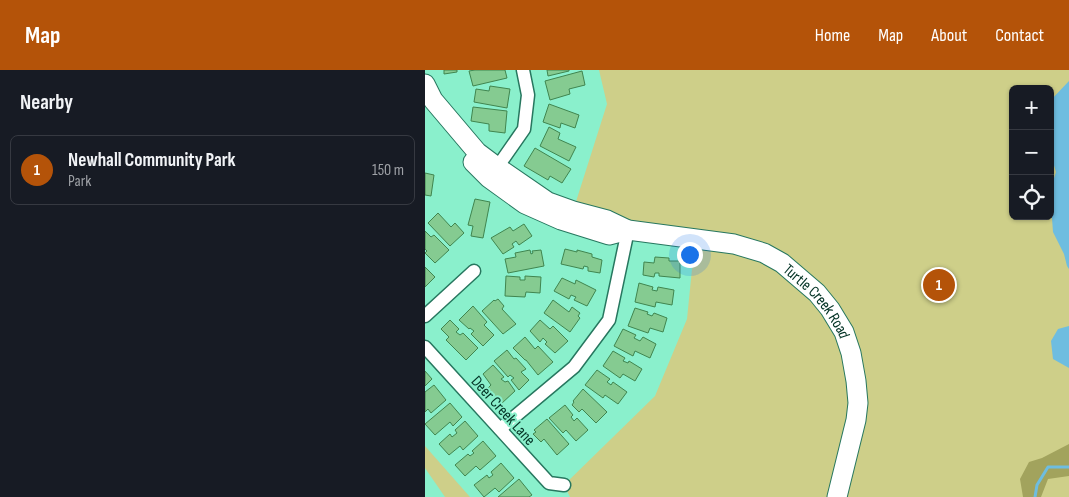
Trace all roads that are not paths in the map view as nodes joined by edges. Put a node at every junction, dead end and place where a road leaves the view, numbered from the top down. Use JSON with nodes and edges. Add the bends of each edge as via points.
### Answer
{"nodes":[{"id":1,"x":523,"y":70,"type":"edge"},
{"id":2,"x":425,"y":84,"type":"edge"},
{"id":3,"x":425,"y":104,"type":"edge"},
{"id":4,"x":493,"y":173,"type":"junction"},
{"id":5,"x":628,"y":230,"type":"junction"},
{"id":6,"x":475,"y":271,"type":"dead end"},
{"id":7,"x":425,"y":316,"type":"edge"},
{"id":8,"x":425,"y":347,"type":"edge"},
{"id":9,"x":500,"y":429,"type":"junction"},
{"id":10,"x":564,"y":485,"type":"dead end"},
{"id":11,"x":837,"y":497,"type":"edge"}],
"edges":[{"from":1,"to":4,"type":"street","via":[[529,95],[524,129]]},
{"from":2,"to":4,"type":"street","name":"Turtle Creek Road","via":[[433,100]]},
{"from":3,"to":4,"type":"street","name":"Turtle Creek Road","via":[[452,140]]},
{"from":4,"to":5,"type":"street","name":"Turtle Creek Road","via":[[525,204],[561,220],[609,235]]},
{"from":5,"to":9,"type":"street","via":[[609,320],[574,367]]},
{"from":5,"to":11,"type":"street","name":"Turtle Creek Road","via":[[735,244],[764,253],[800,276],[831,309],[851,353],[858,402]]},
{"from":6,"to":7,"type":"street"},
{"from":8,"to":9,"type":"street","name":"Deer Creek Lane"},
{"from":9,"to":10,"type":"street","name":"Deer Creek Lane","via":[[549,483]]}]}
